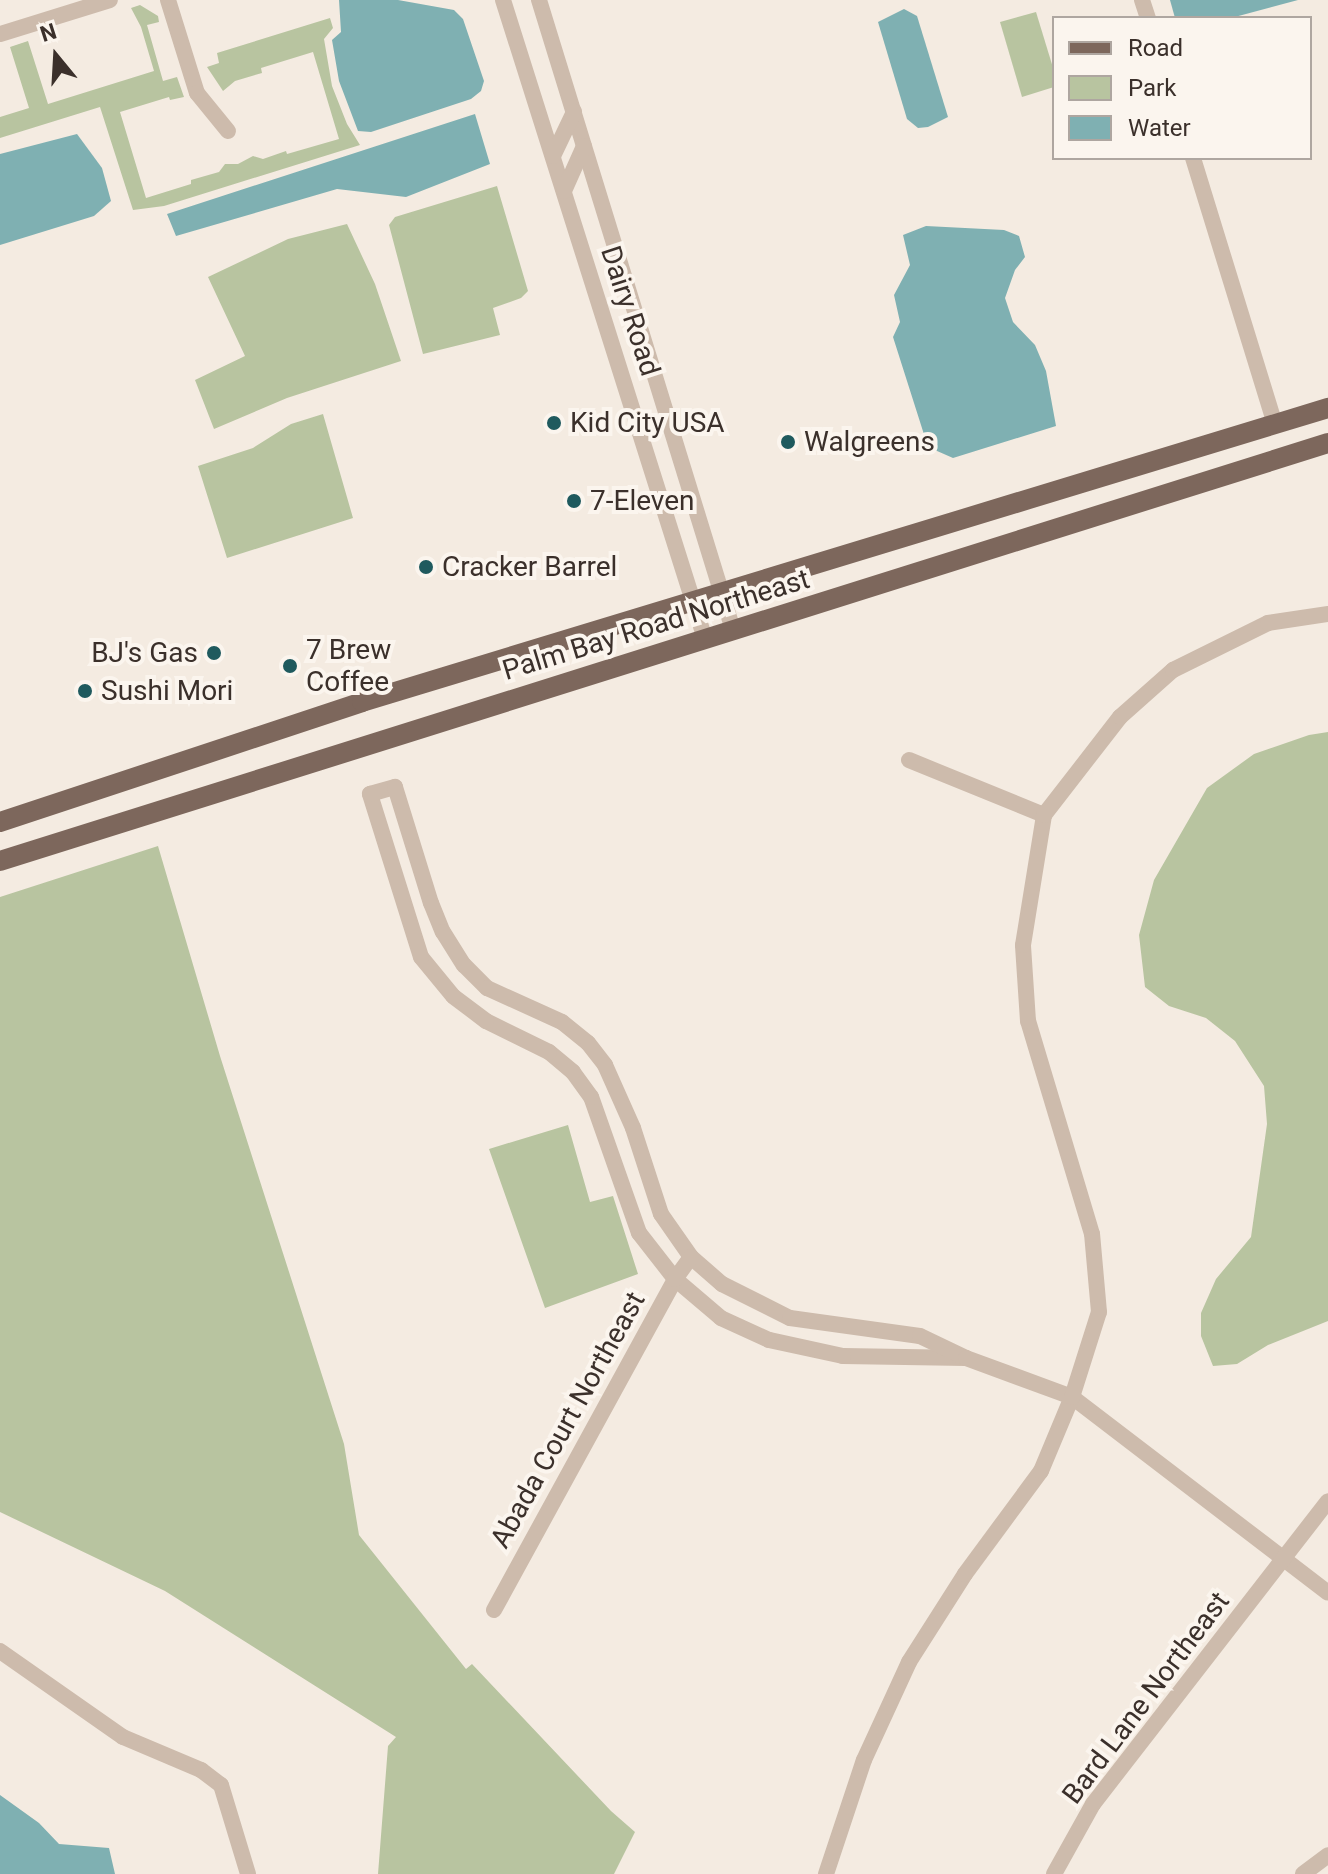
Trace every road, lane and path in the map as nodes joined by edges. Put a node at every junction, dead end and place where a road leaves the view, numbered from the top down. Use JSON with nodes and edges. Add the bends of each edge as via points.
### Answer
{"nodes":[{"id":1,"x":110,"y":0,"type":"edge"},
{"id":2,"x":168,"y":0,"type":"edge"},
{"id":3,"x":503,"y":0,"type":"edge"},
{"id":4,"x":539,"y":0,"type":"edge"},
{"id":5,"x":0,"y":34,"type":"edge"},
{"id":6,"x":574,"y":112,"type":"junction"},
{"id":7,"x":228,"y":131,"type":"dead end"},
{"id":8,"x":584,"y":146,"type":"junction"},
{"id":9,"x":553,"y":156,"type":"junction"},
{"id":10,"x":1194,"y":160,"type":"edge"},
{"id":11,"x":564,"y":191,"type":"junction"},
{"id":12,"x":1328,"y":408,"type":"edge"},
{"id":13,"x":1275,"y":424,"type":"junction"},
{"id":14,"x":1328,"y":443,"type":"edge"},
{"id":15,"x":1255,"y":466,"type":"junction"},
{"id":16,"x":723,"y":594,"type":"junction"},
{"id":17,"x":694,"y":601,"type":"junction"},
{"id":18,"x":1328,"y":614,"type":"edge"},
{"id":19,"x":733,"y":630,"type":"junction"},
{"id":20,"x":705,"y":639,"type":"junction"},
{"id":21,"x":909,"y":760,"type":"dead end"},
{"id":22,"x":1044,"y":815,"type":"junction"},
{"id":23,"x":0,"y":822,"type":"edge"},
{"id":24,"x":0,"y":861,"type":"edge"},
{"id":25,"x":691,"y":1257,"type":"junction"},
{"id":26,"x":675,"y":1279,"type":"junction"},
{"id":27,"x":966,"y":1358,"type":"junction"},
{"id":28,"x":1072,"y":1397,"type":"junction"},
{"id":29,"x":1328,"y":1501,"type":"edge"},
{"id":30,"x":1286,"y":1559,"type":"junction"},
{"id":31,"x":1328,"y":1593,"type":"edge"},
{"id":32,"x":494,"y":1610,"type":"dead end"},
{"id":33,"x":0,"y":1651,"type":"edge"},
{"id":34,"x":1328,"y":1855,"type":"edge"},
{"id":35,"x":248,"y":1874,"type":"edge"},
{"id":36,"x":826,"y":1874,"type":"edge"},
{"id":37,"x":1054,"y":1874,"type":"edge"},
{"id":38,"x":1303,"y":1874,"type":"edge"}],
"edges":[{"from":1,"to":5,"type":"street"},
{"from":2,"to":7,"type":"street","via":[[197,93]]},
{"from":3,"to":9,"type":"street","name":"Dairy Road"},
{"from":4,"to":6,"type":"street","name":"Dairy Road"},
{"from":6,"to":8,"type":"street","name":"Dairy Road"},
{"from":6,"to":9,"type":"street"},
{"from":8,"to":11,"type":"street"},
{"from":8,"to":16,"type":"street","name":"Dairy Road"},
{"from":9,"to":11,"type":"street","name":"Dairy Road"},
{"from":10,"to":13,"type":"street"},
{"from":11,"to":17,"type":"street","name":"Dairy Road"},
{"from":12,"to":13,"type":"main road","name":"Palm Bay Road Northeast"},
{"from":13,"to":15,"type":"main road"},
{"from":13,"to":16,"type":"main road","name":"Palm Bay Road Northeast"},
{"from":14,"to":15,"type":"main road","name":"Palm Bay Road Northeast"},
{"from":15,"to":19,"type":"main road","name":"Palm Bay Road Northeast"},
{"from":16,"to":17,"type":"main road","name":"Palm Bay Road Northeast"},
{"from":16,"to":19,"type":"street","name":"Dairy Road"},
{"from":17,"to":20,"type":"street","name":"Dairy Road"},
{"from":17,"to":23,"type":"main road","name":"Palm Bay Road Northeast","via":[[362,702]]},
{"from":18,"to":22,"type":"street","via":[[1268,623],[1173,670],[1120,717]]},
{"from":19,"to":20,"type":"main road","name":"Palm Bay Road Northeast"},
{"from":20,"to":24,"type":"main road","name":"Palm Bay Road Northeast"},
{"from":21,"to":22,"type":"street"},
{"from":22,"to":28,"type":"street","via":[[1023,945],[1028,1021],[1092,1234],[1099,1312]]},
{"from":25,"to":26,"type":"street","name":"Abada Court Northeast"},
{"from":25,"to":26,"type":"street","via":[[661,1214],[605,1065],[562,1022],[487,988],[464,965],[431,903],[395,787],[370,794],[421,957],[453,996],[486,1021],[549,1052],[573,1072],[591,1097],[639,1233]]},
{"from":25,"to":27,"type":"street","via":[[722,1284],[790,1318],[920,1336]]},
{"from":26,"to":27,"type":"street","via":[[721,1318],[769,1340],[843,1356]]},
{"from":26,"to":32,"type":"street","name":"Abada Court Northeast"},
{"from":27,"to":28,"type":"street"},
{"from":28,"to":30,"type":"street"},
{"from":28,"to":36,"type":"street","via":[[1041,1471],[909,1662],[864,1760]]},
{"from":29,"to":30,"type":"street","name":"Bard Lane Northeast"},
{"from":30,"to":31,"type":"street"},
{"from":30,"to":37,"type":"street","name":"Bard Lane Northeast","via":[[1093,1804]]},
{"from":33,"to":35,"type":"street","via":[[123,1737],[201,1770],[221,1785]]},
{"from":34,"to":38,"type":"street"}]}
